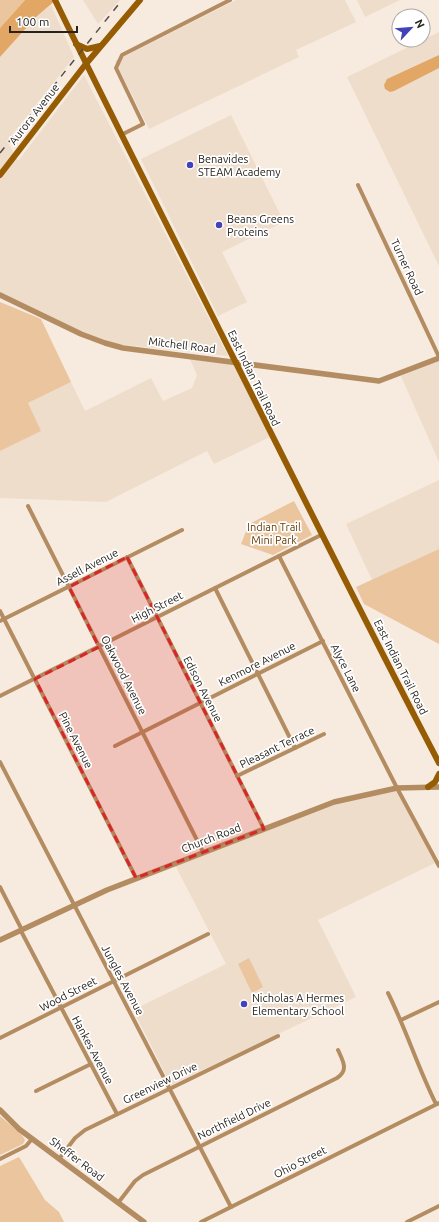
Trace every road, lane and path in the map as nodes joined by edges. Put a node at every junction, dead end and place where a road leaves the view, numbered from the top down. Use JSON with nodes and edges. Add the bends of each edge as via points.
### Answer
{"nodes":[{"id":1,"x":55,"y":0,"type":"edge"},
{"id":2,"x":140,"y":0,"type":"edge"},
{"id":3,"x":230,"y":0,"type":"edge"},
{"id":4,"x":76,"y":44,"type":"junction"},
{"id":5,"x":101,"y":46,"type":"junction"},
{"id":6,"x":85,"y":64,"type":"junction"},
{"id":7,"x":121,"y":135,"type":"junction"},
{"id":8,"x":0,"y":175,"type":"edge"},
{"id":9,"x":358,"y":185,"type":"dead end"},
{"id":10,"x":0,"y":295,"type":"edge"},
{"id":11,"x":439,"y":357,"type":"edge"},
{"id":12,"x":235,"y":362,"type":"junction"},
{"id":13,"x":28,"y":506,"type":"dead end"},
{"id":14,"x":182,"y":530,"type":"dead end"},
{"id":15,"x":321,"y":535,"type":"junction"},
{"id":16,"x":279,"y":556,"type":"junction"},
{"id":17,"x":127,"y":557,"type":"junction"},
{"id":18,"x":69,"y":587,"type":"junction"},
{"id":19,"x":215,"y":588,"type":"junction"},
{"id":20,"x":0,"y":611,"type":"edge"},
{"id":21,"x":157,"y":617,"type":"junction"},
{"id":22,"x":2,"y":620,"type":"edge"},
{"id":23,"x":323,"y":641,"type":"junction"},
{"id":24,"x":99,"y":647,"type":"junction"},
{"id":25,"x":258,"y":673,"type":"junction"},
{"id":26,"x":34,"y":679,"type":"junction"},
{"id":27,"x":0,"y":696,"type":"edge"},
{"id":28,"x":200,"y":703,"type":"junction"},
{"id":29,"x":142,"y":732,"type":"junction"},
{"id":30,"x":324,"y":734,"type":"dead end"},
{"id":31,"x":115,"y":746,"type":"dead end"},
{"id":32,"x":295,"y":748,"type":"junction"},
{"id":33,"x":0,"y":762,"type":"edge"},
{"id":34,"x":439,"y":762,"type":"edge"},
{"id":35,"x":439,"y":774,"type":"edge"},
{"id":36,"x":237,"y":776,"type":"junction"},
{"id":37,"x":428,"y":787,"type":"junction"},
{"id":38,"x":439,"y":787,"type":"edge"},
{"id":39,"x":397,"y":788,"type":"junction"},
{"id":40,"x":264,"y":829,"type":"junction"},
{"id":41,"x":203,"y":852,"type":"junction"},
{"id":42,"x":439,"y":866,"type":"edge"},
{"id":43,"x":136,"y":878,"type":"junction"},
{"id":44,"x":0,"y":887,"type":"edge"},
{"id":45,"x":75,"y":905,"type":"junction"},
{"id":46,"x":21,"y":930,"type":"junction"},
{"id":47,"x":208,"y":934,"type":"dead end"},
{"id":48,"x":0,"y":940,"type":"edge"},
{"id":49,"x":113,"y":981,"type":"junction"},
{"id":50,"x":388,"y":993,"type":"dead end"},
{"id":51,"x":439,"y":1002,"type":"edge"},
{"id":52,"x":61,"y":1007,"type":"junction"},
{"id":53,"x":401,"y":1020,"type":"junction"},
{"id":54,"x":278,"y":1036,"type":"dead end"},
{"id":55,"x":0,"y":1038,"type":"edge"},
{"id":56,"x":338,"y":1050,"type":"dead end"},
{"id":57,"x":91,"y":1064,"type":"junction"},
{"id":58,"x":170,"y":1088,"type":"junction"},
{"id":59,"x":36,"y":1091,"type":"dead end"},
{"id":60,"x":438,"y":1103,"type":"edge"},
{"id":61,"x":0,"y":1110,"type":"edge"},
{"id":62,"x":117,"y":1114,"type":"junction"},
{"id":63,"x":32,"y":1139,"type":"junction"},
{"id":64,"x":200,"y":1147,"type":"junction"},
{"id":65,"x":0,"y":1159,"type":"edge"},
{"id":66,"x":59,"y":1159,"type":"junction"},
{"id":67,"x":118,"y":1203,"type":"junction"},
{"id":68,"x":439,"y":1206,"type":"edge"},
{"id":69,"x":231,"y":1207,"type":"junction"},
{"id":70,"x":144,"y":1222,"type":"edge"},
{"id":71,"x":201,"y":1222,"type":"edge"},
{"id":72,"x":408,"y":1222,"type":"edge"}],
"edges":[{"from":1,"to":4,"type":"main road","name":"East Indian Trail Road"},
{"from":2,"to":5,"type":"main road","name":"Aurora Avenue"},
{"from":3,"to":7,"type":"street","via":[[122,55],[116,68],[144,124]]},
{"from":4,"to":5,"type":"main road","via":[[87,49]]},
{"from":4,"to":6,"type":"main road","name":"East Indian Trail Road"},
{"from":5,"to":6,"type":"main road","name":"Aurora Avenue"},
{"from":6,"to":7,"type":"main road","name":"East Indian Trail Road"},
{"from":6,"to":8,"type":"main road","name":"Aurora Avenue"},
{"from":7,"to":12,"type":"main road","name":"East Indian Trail Road"},
{"from":9,"to":11,"type":"street","name":"Turner Road"},
{"from":10,"to":12,"type":"street","name":"Mitchell Road","via":[[112,346]]},
{"from":11,"to":12,"type":"street","name":"Mitchell Road","via":[[379,381]]},
{"from":12,"to":15,"type":"main road","name":"East Indian Trail Road"},
{"from":13,"to":18,"type":"street","name":"Oakwood Avenue"},
{"from":14,"to":17,"type":"street","name":"Assell Avenue"},
{"from":15,"to":16,"type":"street","name":"High Street"},
{"from":15,"to":34,"type":"main road","name":"East Indian Trail Road"},
{"from":16,"to":19,"type":"street","name":"High Street"},
{"from":16,"to":23,"type":"street","name":"Alyce Lane"},
{"from":17,"to":18,"type":"street","name":"Assell Avenue"},
{"from":17,"to":21,"type":"street","name":"Edison Avenue"},
{"from":18,"to":22,"type":"street","name":"Assell Avenue"},
{"from":18,"to":24,"type":"street","name":"Oakwood Avenue"},
{"from":19,"to":21,"type":"street","name":"High Street"},
{"from":19,"to":25,"type":"street"},
{"from":20,"to":22,"type":"street","name":"Pine Avenue"},
{"from":21,"to":24,"type":"street","name":"High Street"},
{"from":21,"to":28,"type":"street","name":"Edison Avenue"},
{"from":22,"to":26,"type":"street","name":"Pine Avenue"},
{"from":23,"to":25,"type":"street","name":"Kenmore Avenue"},
{"from":23,"to":39,"type":"street","name":"Alyce Lane"},
{"from":24,"to":26,"type":"street","name":"High Street"},
{"from":24,"to":29,"type":"street","name":"Oakwood Avenue"},
{"from":25,"to":28,"type":"street","name":"Kenmore Avenue"},
{"from":25,"to":32,"type":"street"},
{"from":26,"to":27,"type":"street","name":"High Street"},
{"from":26,"to":43,"type":"street","name":"Pine Avenue"},
{"from":28,"to":29,"type":"street","name":"Kenmore Avenue"},
{"from":28,"to":36,"type":"street","name":"Edison Avenue"},
{"from":29,"to":31,"type":"street","name":"Kenmore Avenue"},
{"from":29,"to":41,"type":"street","name":"Oakwood Avenue"},
{"from":30,"to":32,"type":"street","name":"Pleasant Terrace"},
{"from":32,"to":36,"type":"street","name":"Pleasant Terrace"},
{"from":33,"to":45,"type":"street","name":"Jungles Avenue"},
{"from":35,"to":37,"type":"main road","via":[[435,782]]},
{"from":36,"to":40,"type":"street","name":"Edison Avenue"},
{"from":37,"to":38,"type":"street","name":"Church Road"},
{"from":37,"to":39,"type":"street","name":"Church Road"},
{"from":39,"to":40,"type":"street","name":"Church Road","via":[[334,802]]},
{"from":39,"to":42,"type":"street","name":"Alyce Lane"},
{"from":40,"to":41,"type":"street","name":"Church Road"},
{"from":41,"to":43,"type":"street","name":"Church Road"},
{"from":43,"to":45,"type":"street","name":"Church Road"},
{"from":44,"to":46,"type":"street","name":"Hankes Avenue"},
{"from":45,"to":46,"type":"street","name":"Church Road"},
{"from":45,"to":49,"type":"street","name":"Jungles Avenue"},
{"from":46,"to":48,"type":"street","name":"Church Road"},
{"from":46,"to":52,"type":"street","name":"Hankes Avenue"},
{"from":47,"to":49,"type":"street","name":"Wood Street"},
{"from":49,"to":52,"type":"street","name":"Wood Street"},
{"from":49,"to":58,"type":"street","name":"Jungles Avenue"},
{"from":50,"to":53,"type":"street"},
{"from":51,"to":53,"type":"street"},
{"from":52,"to":55,"type":"street","name":"Wood Street"},
{"from":52,"to":57,"type":"street","name":"Hankes Avenue"},
{"from":53,"to":60,"type":"street","via":[[422,1073]]},
{"from":54,"to":58,"type":"street","name":"Greenview Drive"},
{"from":56,"to":64,"type":"street","name":"Northfield Drive","via":[[345,1071],[337,1078]]},
{"from":57,"to":59,"type":"street"},
{"from":57,"to":62,"type":"street","name":"Hankes Avenue"},
{"from":58,"to":62,"type":"street","name":"Greenview Drive"},
{"from":58,"to":64,"type":"street","name":"Jungles Avenue"},
{"from":60,"to":69,"type":"street","name":"Ohio Street"},
{"from":61,"to":63,"type":"street","name":"Sheffer Road"},
{"from":62,"to":66,"type":"street","name":"Greenview Drive","via":[[79,1134]]},
{"from":63,"to":65,"type":"street","via":[[26,1146]]},
{"from":63,"to":66,"type":"street","name":"Sheffer Road"},
{"from":64,"to":67,"type":"street","name":"Northfield Drive","via":[[139,1178]]},
{"from":64,"to":69,"type":"street","name":"Jungles Avenue"},
{"from":66,"to":67,"type":"street","name":"Sheffer Road"},
{"from":67,"to":70,"type":"street","name":"Sheffer Road"},
{"from":68,"to":72,"type":"street"},
{"from":69,"to":71,"type":"street","name":"Ohio Street"}]}
